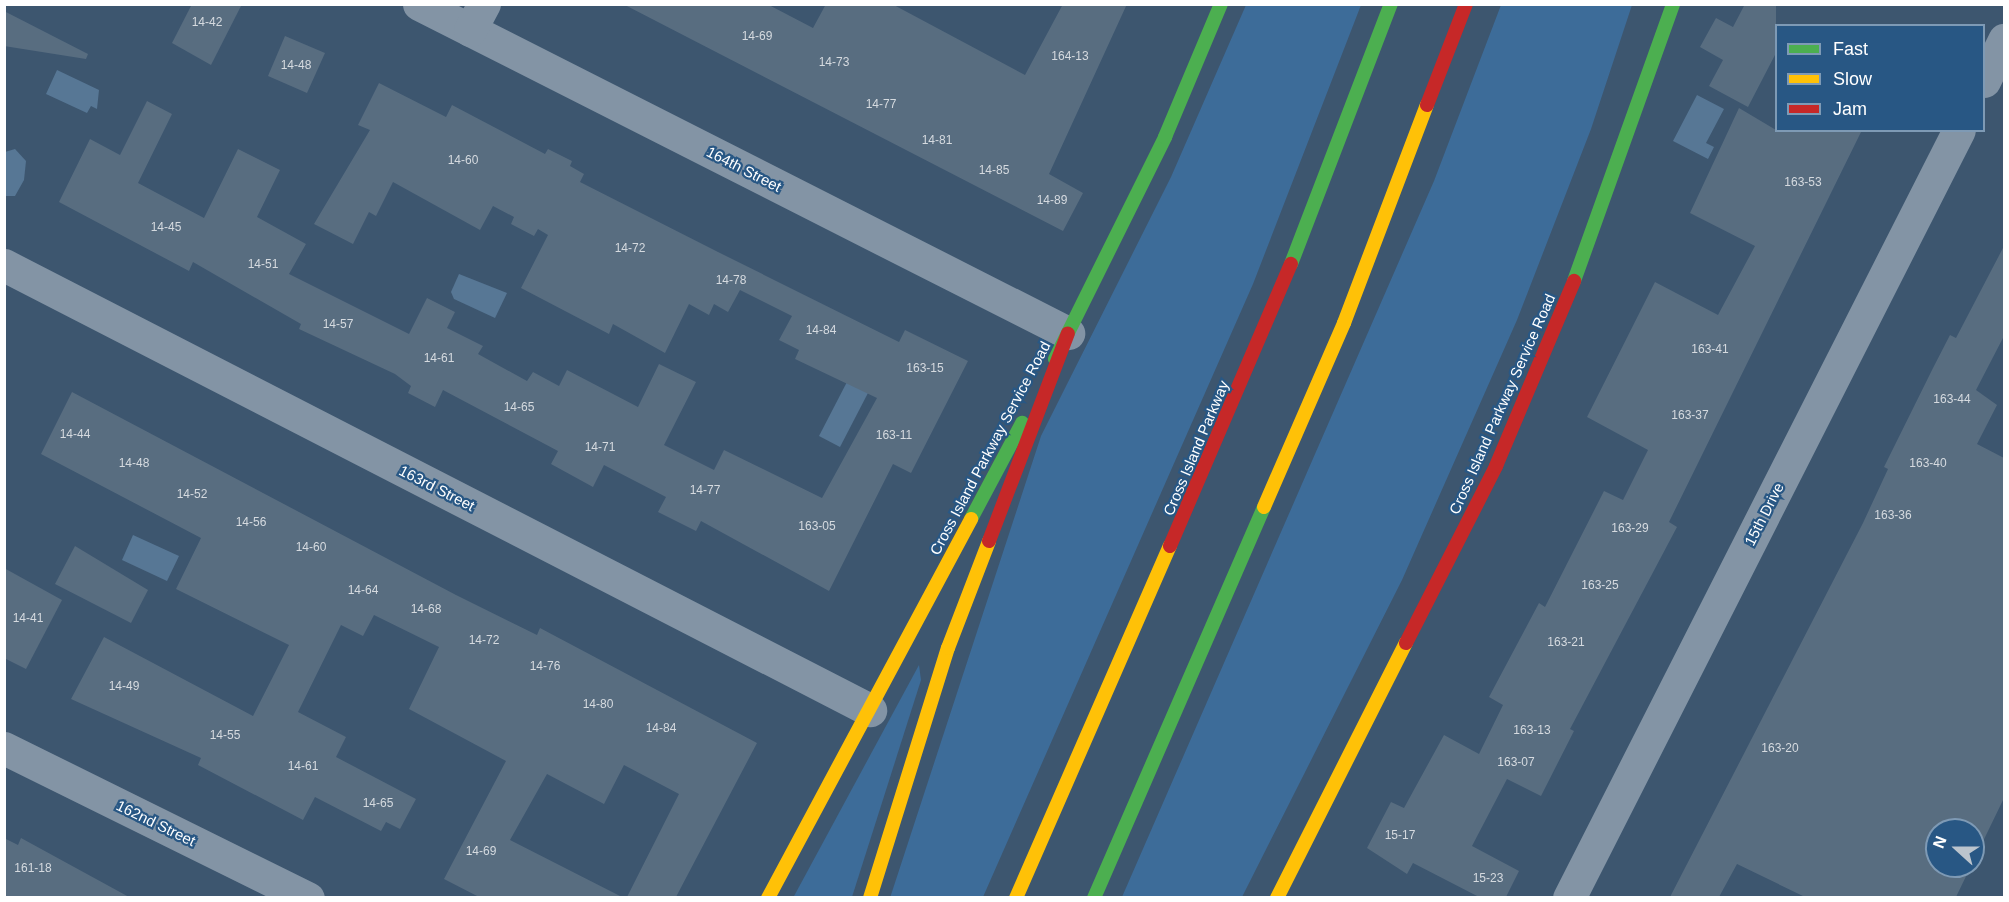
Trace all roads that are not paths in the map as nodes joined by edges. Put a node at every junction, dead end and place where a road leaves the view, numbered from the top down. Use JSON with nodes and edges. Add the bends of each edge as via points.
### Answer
{"nodes":[{"id":1,"x":419,"y":4,"type":"edge"},
{"id":2,"x":1221,"y":4,"type":"edge"},
{"id":3,"x":1391,"y":4,"type":"edge"},
{"id":4,"x":1466,"y":4,"type":"edge"},
{"id":5,"x":1672,"y":4,"type":"edge"},
{"id":6,"x":477,"y":17,"type":"edge"},
{"id":7,"x":2004,"y":40,"type":"edge"},
{"id":8,"x":1985,"y":77,"type":"edge"},
{"id":9,"x":1958,"y":132,"type":"edge"},
{"id":10,"x":4,"y":265,"type":"edge"},
{"id":11,"x":1068,"y":333,"type":"junction"},
{"id":12,"x":870,"y":710,"type":"junction"},
{"id":13,"x":4,"y":748,"type":"edge"},
{"id":14,"x":308,"y":897,"type":"edge"},
{"id":15,"x":768,"y":897,"type":"edge"},
{"id":16,"x":870,"y":897,"type":"edge"},
{"id":17,"x":1016,"y":897,"type":"edge"},
{"id":18,"x":1094,"y":897,"type":"edge"},
{"id":19,"x":1278,"y":897,"type":"edge"},
{"id":20,"x":1569,"y":897,"type":"edge"}],
"edges":[{"from":1,"to":6,"type":"street","name":"164th Street"},
{"from":2,"to":11,"type":"main road","name":"Cross Island Parkway Service Road","via":[[1165,137]]},
{"from":3,"to":17,"type":"main road","name":"Cross Island Parkway","via":[[1264,333]]},
{"from":4,"to":18,"type":"main road","via":[[1344,323]]},
{"from":5,"to":19,"type":"main road","name":"Cross Island Parkway Service Road","via":[[1586,254],[1496,466]]},
{"from":6,"to":11,"type":"street","name":"164th Street"},
{"from":7,"to":8,"type":"street"},
{"from":9,"to":20,"type":"street","name":"15th Drive"},
{"from":10,"to":12,"type":"street","name":"163rd Street"},
{"from":11,"to":12,"type":"main road","name":"Cross Island Parkway Service Road"},
{"from":11,"to":16,"type":"main road","via":[[948,648]]},
{"from":12,"to":15,"type":"main road","name":"Cross Island Parkway Service Road"},
{"from":13,"to":14,"type":"street","name":"162nd Street"}]}
